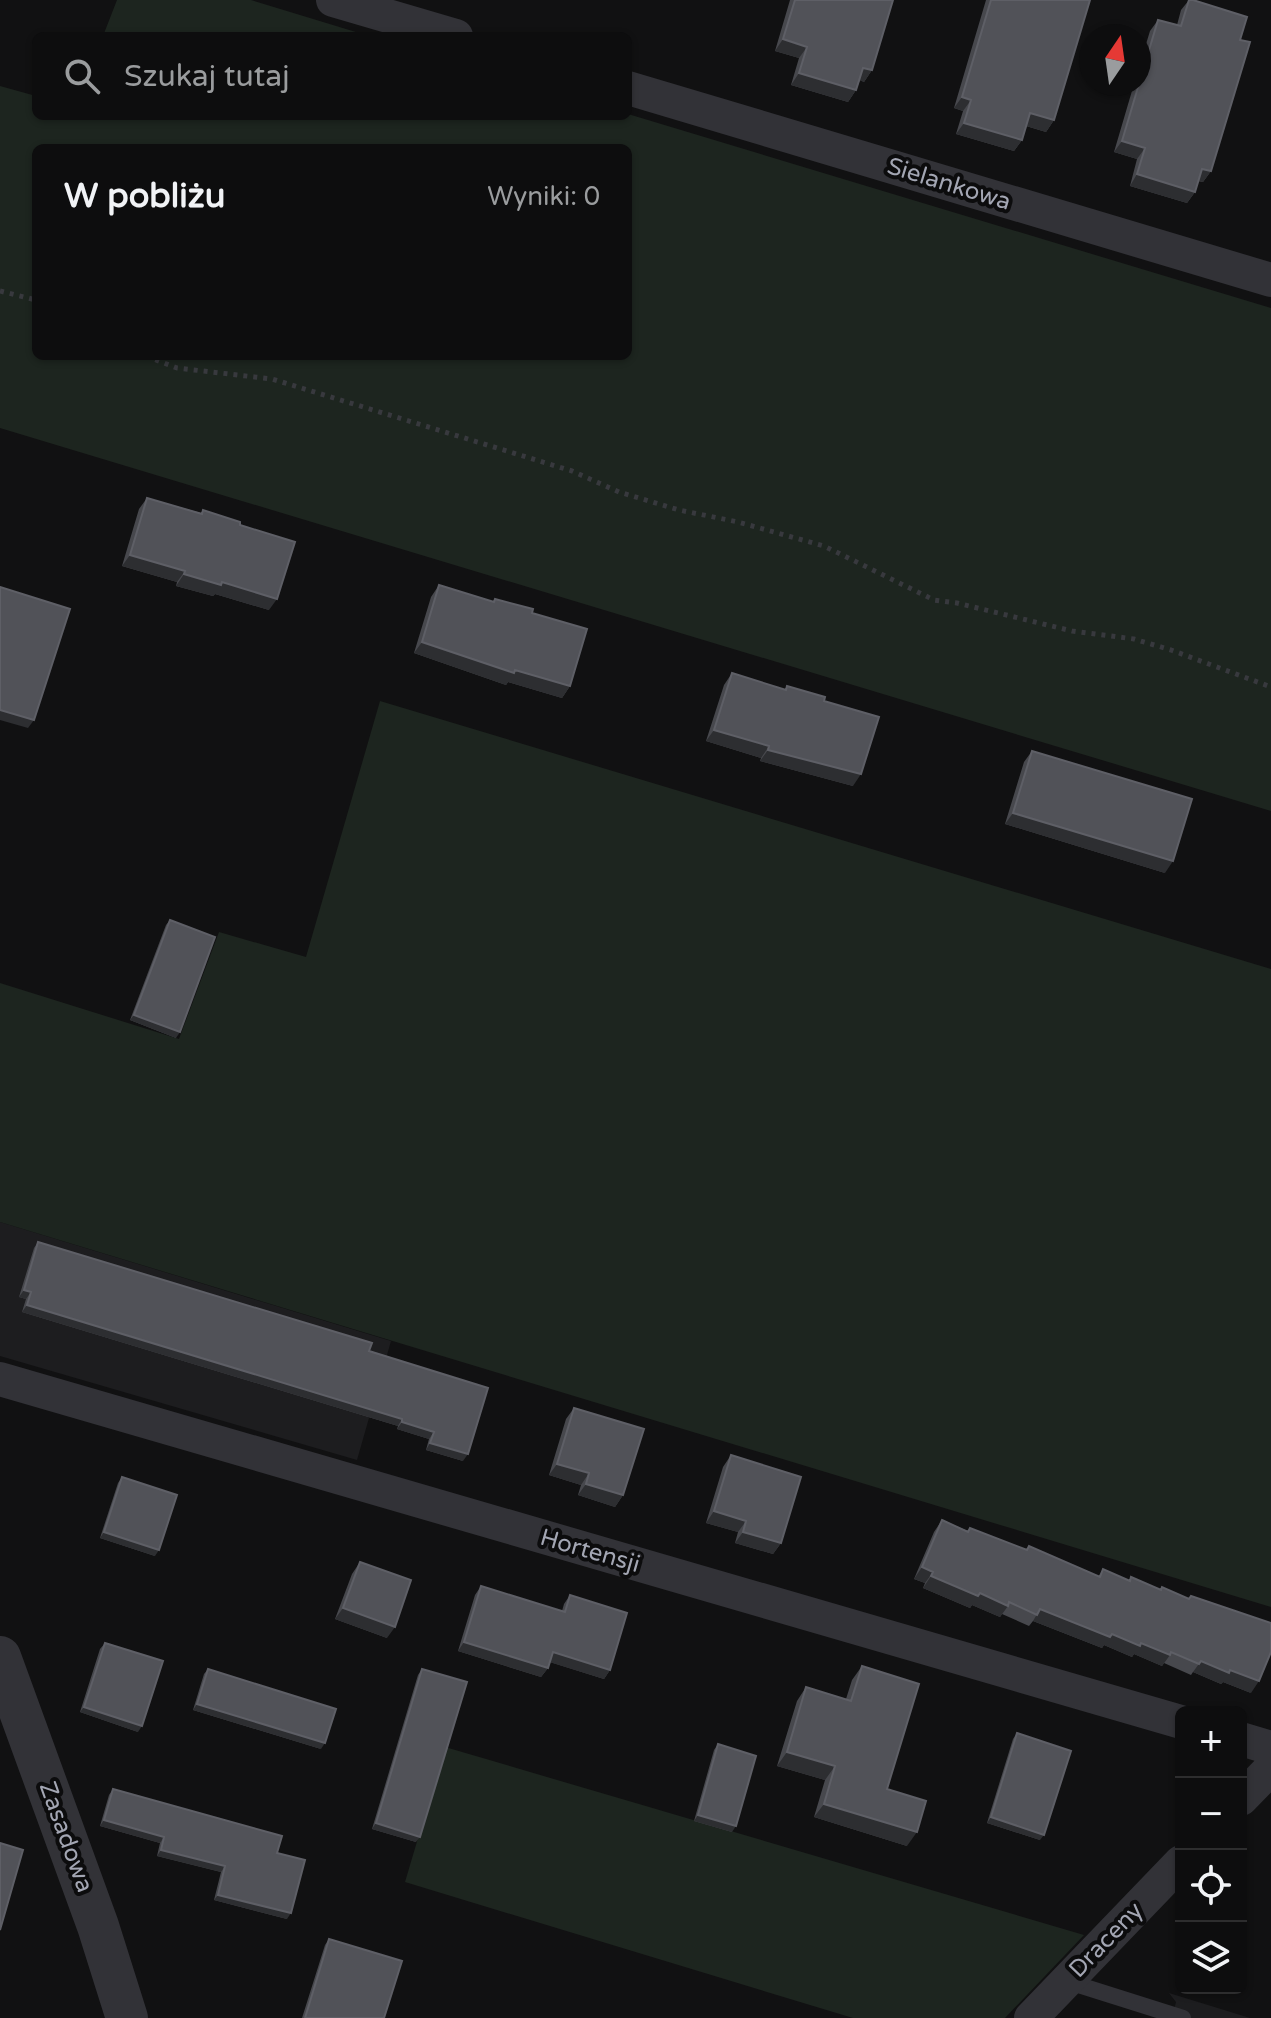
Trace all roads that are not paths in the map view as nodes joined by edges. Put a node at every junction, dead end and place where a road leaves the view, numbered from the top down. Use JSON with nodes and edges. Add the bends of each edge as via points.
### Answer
{"nodes":[{"id":1,"x":333,"y":0,"type":"edge"},
{"id":2,"x":442,"y":32,"type":"edge"},
{"id":3,"x":632,"y":89,"type":"edge"},
{"id":4,"x":1271,"y":280,"type":"edge"},
{"id":5,"x":0,"y":1379,"type":"edge"},
{"id":6,"x":0,"y":1657,"type":"edge"},
{"id":7,"x":1175,"y":1720,"type":"edge"},
{"id":8,"x":1247,"y":1741,"type":"edge"},
{"id":9,"x":1271,"y":1748,"type":"edge"},
{"id":10,"x":1271,"y":1768,"type":"edge"},
{"id":11,"x":1247,"y":1793,"type":"edge"},
{"id":12,"x":1175,"y":1868,"type":"edge"},
{"id":13,"x":1066,"y":1981,"type":"junction"},
{"id":14,"x":127,"y":2018,"type":"edge"},
{"id":15,"x":1031,"y":2018,"type":"edge"},
{"id":16,"x":1183,"y":2018,"type":"edge"}],
"edges":[{"from":1,"to":2,"type":"street"},
{"from":3,"to":4,"type":"street","name":"Sielankowa"},
{"from":5,"to":7,"type":"street","name":"Hortensji"},
{"from":6,"to":14,"type":"street","name":"Zasadowa"},
{"from":8,"to":9,"type":"street"},
{"from":10,"to":11,"type":"street"},
{"from":12,"to":13,"type":"street","name":"Draceny"},
{"from":13,"to":15,"type":"street","name":"Draceny"},
{"from":13,"to":16,"type":"lane"}]}
